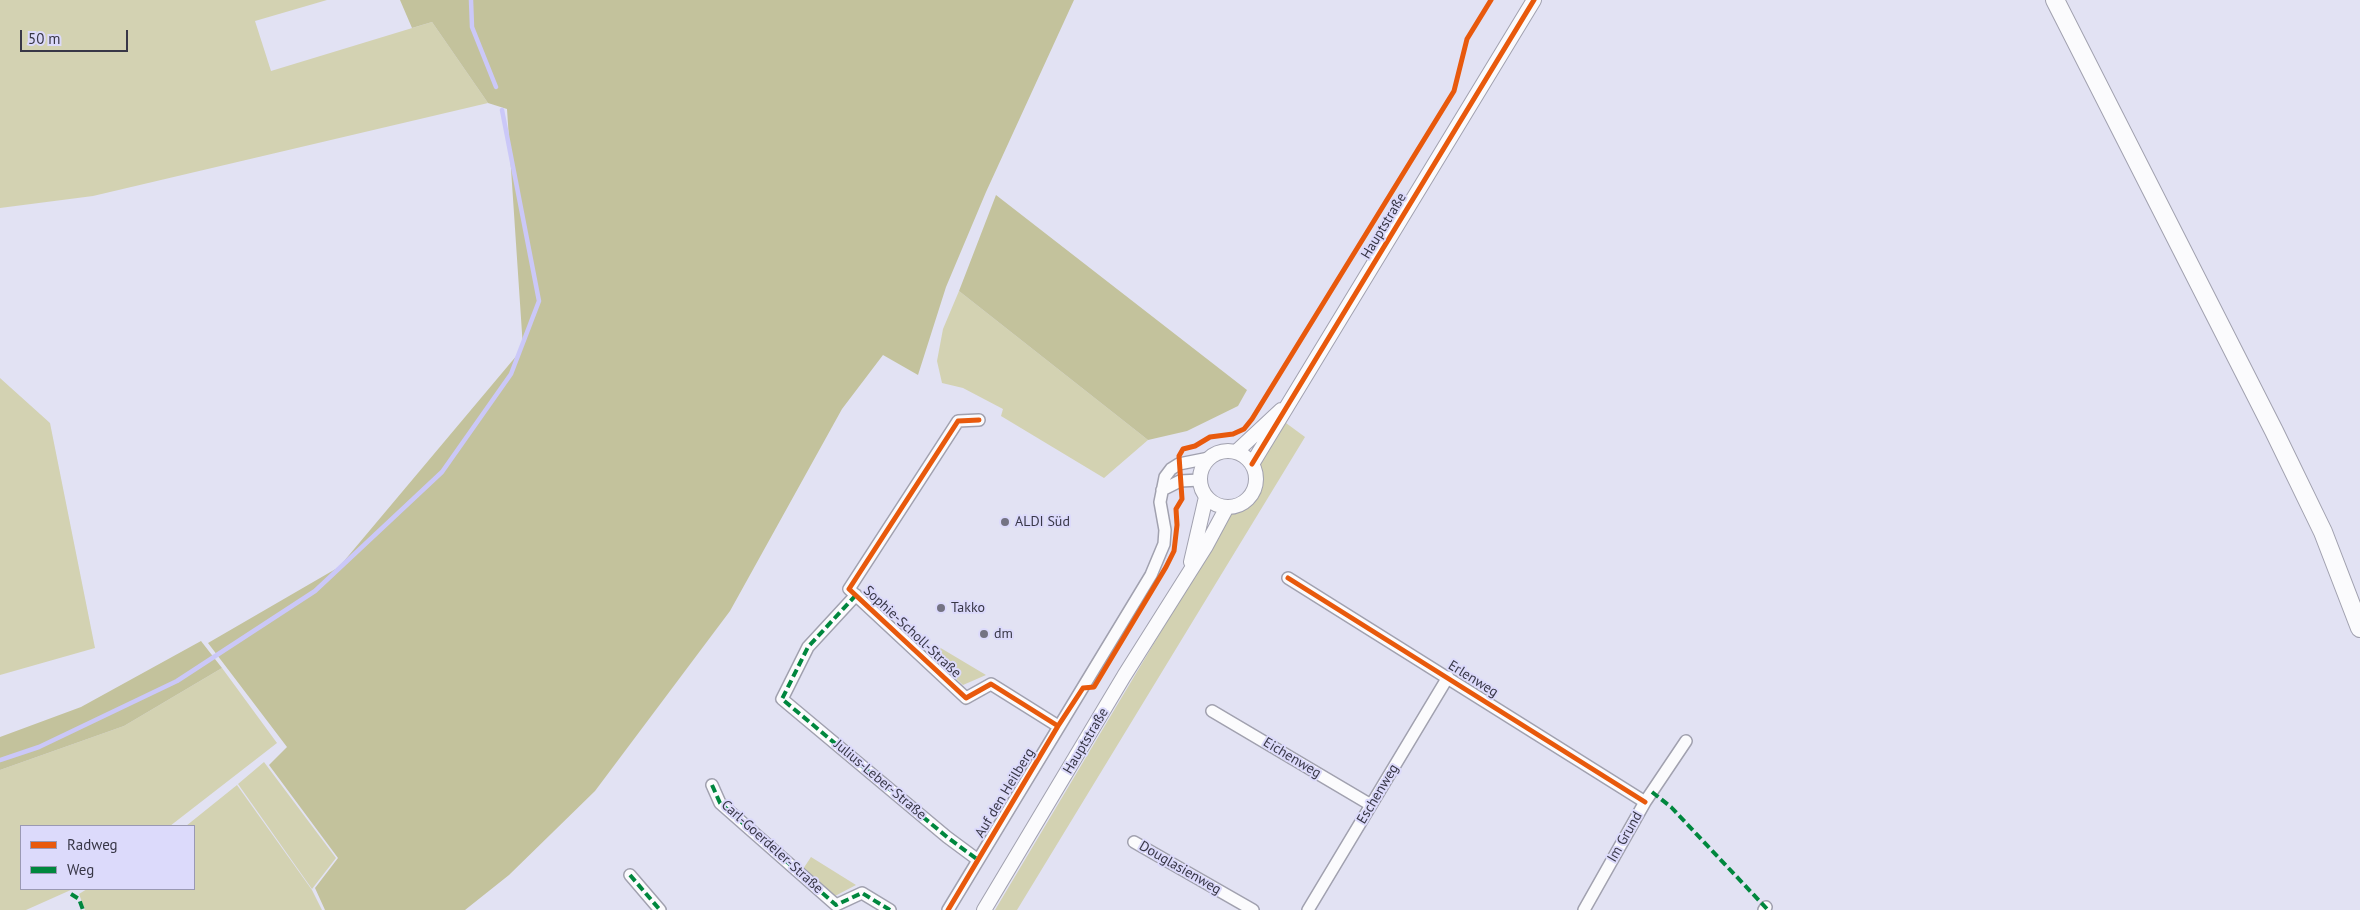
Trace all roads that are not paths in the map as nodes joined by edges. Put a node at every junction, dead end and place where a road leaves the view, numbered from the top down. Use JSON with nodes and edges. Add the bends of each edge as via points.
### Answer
{"nodes":[{"id":1,"x":1534,"y":0,"type":"edge"},
{"id":2,"x":2058,"y":3,"type":"edge"},
{"id":3,"x":1287,"y":405,"type":"junction"},
{"id":4,"x":979,"y":420,"type":"dead end"},
{"id":5,"x":1236,"y":452,"type":"junction"},
{"id":6,"x":1209,"y":458,"type":"junction"},
{"id":7,"x":1252,"y":464,"type":"junction"},
{"id":8,"x":1200,"y":480,"type":"junction"},
{"id":9,"x":1162,"y":490,"type":"junction"},
{"id":10,"x":1206,"y":497,"type":"junction"},
{"id":11,"x":1227,"y":507,"type":"junction"},
{"id":12,"x":1188,"y":573,"type":"junction"},
{"id":13,"x":1288,"y":578,"type":"dead end"},
{"id":14,"x":856,"y":595,"type":"junction"},
{"id":15,"x":2360,"y":628,"type":"edge"},
{"id":16,"x":1448,"y":677,"type":"junction"},
{"id":17,"x":782,"y":699,"type":"joint"},
{"id":18,"x":1212,"y":710,"type":"dead end"},
{"id":19,"x":1058,"y":726,"type":"junction"},
{"id":20,"x":1686,"y":742,"type":"dead end"},
{"id":21,"x":712,"y":785,"type":"dead end"},
{"id":22,"x":1645,"y":802,"type":"junction"},
{"id":23,"x":1372,"y":805,"type":"junction"},
{"id":24,"x":1134,"y":842,"type":"dead end"},
{"id":25,"x":978,"y":860,"type":"junction"},
{"id":26,"x":630,"y":874,"type":"dead end"},
{"id":27,"x":660,"y":910,"type":"edge"},
{"id":28,"x":890,"y":910,"type":"edge"},
{"id":29,"x":948,"y":910,"type":"edge"},
{"id":30,"x":984,"y":910,"type":"edge"},
{"id":31,"x":1253,"y":910,"type":"edge"},
{"id":32,"x":1308,"y":910,"type":"edge"},
{"id":33,"x":1584,"y":910,"type":"edge"}],
"edges":[{"from":1,"to":3,"type":"street","name":"Hauptstraße"},
{"from":2,"to":15,"type":"main road","via":[[2323,532]]},
{"from":3,"to":5,"type":"street","name":"Hauptstraße"},
{"from":3,"to":7,"type":"street","name":"Hauptstraße"},
{"from":4,"to":14,"type":"street","name":"Sophie-Scholl-Straße","via":[[958,421],[849,589]]},
{"from":5,"to":6,"type":"street","via":[[1219,452]]},
{"from":5,"to":7,"type":"street"},
{"from":6,"to":8,"type":"street","via":[[1202,468]]},
{"from":6,"to":9,"type":"street","name":"Auf den Heilberg","via":[[1179,464],[1171,469]]},
{"from":7,"to":11,"type":"street","via":[[1256,475],[1253,493],[1245,502]]},
{"from":8,"to":9,"type":"street","via":[[1180,482]]},
{"from":8,"to":10,"type":"street"},
{"from":9,"to":19,"type":"street","name":"Auf den Heilberg","via":[[1160,502],[1164,530],[1160,557],[1114,640]]},
{"from":10,"to":11,"type":"street"},
{"from":10,"to":12,"type":"street","name":"Hauptstraße"},
{"from":11,"to":12,"type":"street","name":"Hauptstraße"},
{"from":12,"to":30,"type":"street","name":"Hauptstraße"},
{"from":13,"to":16,"type":"street","name":"Erlenweg"},
{"from":14,"to":17,"type":"street","name":"Sophie-Scholl-Straße","via":[[808,647]]},
{"from":14,"to":19,"type":"street","name":"Sophie-Scholl-Straße","via":[[966,698],[991,684]]},
{"from":16,"to":22,"type":"street","name":"Erlenweg"},
{"from":16,"to":23,"type":"street","name":"Eschenweg"},
{"from":17,"to":25,"type":"street","name":"Julius-Leber-Straße"},
{"from":18,"to":23,"type":"street","name":"Eichenweg"},
{"from":19,"to":25,"type":"street","name":"Auf den Heilberg"},
{"from":20,"to":22,"type":"street","name":"Im Grund"},
{"from":21,"to":28,"type":"street","name":"Carl-Goerdeler-Straße","via":[[720,803],[836,905],[862,894]]},
{"from":22,"to":33,"type":"street","name":"Im Grund"},
{"from":23,"to":32,"type":"street","name":"Eschenweg"},
{"from":24,"to":31,"type":"street","name":"Douglasienweg"},
{"from":25,"to":29,"type":"street","name":"Auf den Heilberg"},
{"from":26,"to":27,"type":"street"}]}
